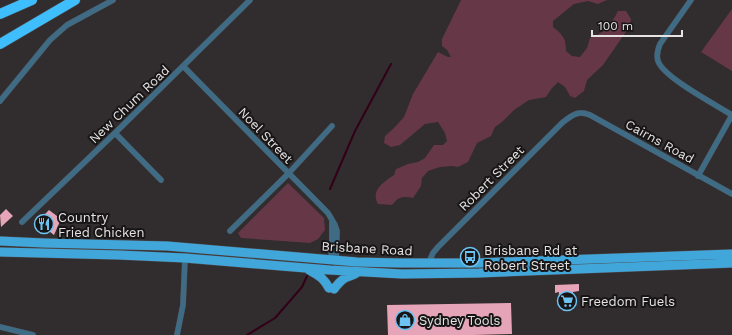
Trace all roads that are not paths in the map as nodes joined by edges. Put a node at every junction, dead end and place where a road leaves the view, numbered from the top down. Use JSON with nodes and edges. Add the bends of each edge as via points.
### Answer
{"nodes":[{"id":1,"x":32,"y":0,"type":"edge"},
{"id":2,"x":75,"y":0,"type":"edge"},
{"id":3,"x":113,"y":0,"type":"edge"},
{"id":4,"x":692,"y":0,"type":"edge"},
{"id":5,"x":247,"y":1,"type":"edge"},
{"id":6,"x":0,"y":14,"type":"edge"},
{"id":7,"x":0,"y":44,"type":"edge"},
{"id":8,"x":183,"y":66,"type":"junction"},
{"id":9,"x":0,"y":101,"type":"edge"},
{"id":10,"x":576,"y":113,"type":"joint"},
{"id":11,"x":732,"y":115,"type":"edge"},
{"id":12,"x":332,"y":126,"type":"dead end"},
{"id":13,"x":115,"y":133,"type":"junction"},
{"id":14,"x":288,"y":174,"type":"junction"},
{"id":15,"x":698,"y":176,"type":"junction"},
{"id":16,"x":161,"y":180,"type":"dead end"},
{"id":17,"x":732,"y":194,"type":"edge"},
{"id":18,"x":22,"y":222,"type":"dead end"},
{"id":19,"x":230,"y":230,"type":"dead end"},
{"id":20,"x":0,"y":241,"type":"edge"},
{"id":21,"x":0,"y":252,"type":"edge"},
{"id":22,"x":732,"y":254,"type":"edge"},
{"id":23,"x":185,"y":258,"type":"junction"},
{"id":24,"x":333,"y":260,"type":"junction"},
{"id":25,"x":732,"y":263,"type":"edge"},
{"id":26,"x":428,"y":264,"type":"junction"},
{"id":27,"x":306,"y":268,"type":"junction"},
{"id":28,"x":333,"y":270,"type":"junction"},
{"id":29,"x":358,"y":272,"type":"junction"},
{"id":30,"x":0,"y":327,"type":"edge"},
{"id":31,"x":33,"y":335,"type":"edge"},
{"id":32,"x":177,"y":335,"type":"edge"}],
"edges":[{"from":1,"to":6,"type":"highway"},
{"from":2,"to":7,"type":"highway"},
{"from":3,"to":9,"type":"street","via":[[67,25],[50,40]]},
{"from":4,"to":11,"type":"street","via":[[660,44],[657,61],[675,80]]},
{"from":5,"to":8,"type":"street","name":"New Chum Road"},
{"from":8,"to":13,"type":"street","name":"New Chum Road"},
{"from":8,"to":14,"type":"street","name":"Noel Street"},
{"from":10,"to":15,"type":"street","name":"Cairns Road","via":[[590,115]]},
{"from":10,"to":26,"type":"street","name":"Robert Street","via":[[562,123],[444,240]]},
{"from":11,"to":15,"type":"street"},
{"from":12,"to":14,"type":"street"},
{"from":13,"to":16,"type":"street"},
{"from":13,"to":18,"type":"street","name":"New Chum Road"},
{"from":14,"to":19,"type":"street"},
{"from":14,"to":24,"type":"street","name":"Noel Street","via":[[332,220]]},
{"from":15,"to":17,"type":"street","name":"Cairns Road"},
{"from":20,"to":24,"type":"main road","name":"Brisbane Road","via":[[167,246]]},
{"from":21,"to":23,"type":"main road","name":"Brisbane Road"},
{"from":22,"to":26,"type":"main road","name":"Brisbane Road"},
{"from":23,"to":27,"type":"main road","name":"Brisbane Road"},
{"from":23,"to":32,"type":"street","via":[[183,305]]},
{"from":24,"to":26,"type":"main road","name":"Brisbane Road"},
{"from":24,"to":28,"type":"street","name":"Noel Street"},
{"from":25,"to":29,"type":"main road","name":"Brisbane Road","via":[[436,274]]},
{"from":27,"to":28,"type":"main road","name":"Brisbane Road"},
{"from":27,"to":29,"type":"main road","via":[[319,275],[332,289],[344,278]]},
{"from":28,"to":29,"type":"main road","name":"Brisbane Road"},
{"from":30,"to":31,"type":"street"}]}
